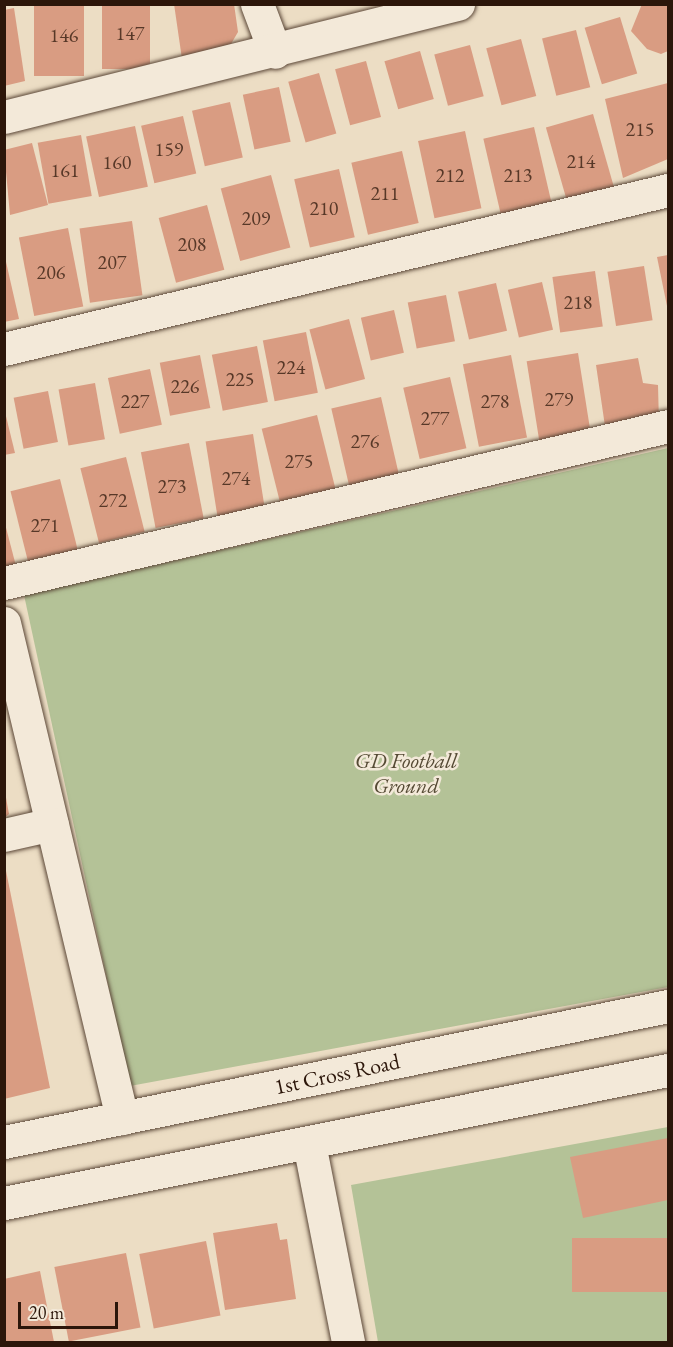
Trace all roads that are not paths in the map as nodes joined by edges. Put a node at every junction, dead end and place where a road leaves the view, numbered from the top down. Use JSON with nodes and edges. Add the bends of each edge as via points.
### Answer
{"nodes":[{"id":1,"x":257,"y":4,"type":"edge"},
{"id":2,"x":458,"y":4,"type":"edge"},
{"id":3,"x":275,"y":52,"type":"junction"},
{"id":4,"x":4,"y":117,"type":"edge"},
{"id":5,"x":669,"y":190,"type":"edge"},
{"id":6,"x":4,"y":349,"type":"edge"},
{"id":7,"x":669,"y":426,"type":"edge"},
{"id":8,"x":4,"y":583,"type":"edge"},
{"id":9,"x":4,"y":623,"type":"edge"},
{"id":10,"x":52,"y":824,"type":"junction"},
{"id":11,"x":4,"y":835,"type":"edge"},
{"id":12,"x":669,"y":1006,"type":"edge"},
{"id":13,"x":669,"y":1070,"type":"edge"},
{"id":14,"x":122,"y":1118,"type":"junction"},
{"id":15,"x":4,"y":1142,"type":"edge"},
{"id":16,"x":309,"y":1143,"type":"junction"},
{"id":17,"x":4,"y":1203,"type":"edge"},
{"id":18,"x":348,"y":1342,"type":"edge"}],
"edges":[{"from":1,"to":3,"type":"street"},
{"from":2,"to":3,"type":"street"},
{"from":3,"to":4,"type":"street"},
{"from":5,"to":6,"type":"street"},
{"from":7,"to":8,"type":"street"},
{"from":9,"to":10,"type":"street"},
{"from":10,"to":11,"type":"street"},
{"from":10,"to":14,"type":"street"},
{"from":12,"to":14,"type":"street","name":"1st Cross Road"},
{"from":13,"to":16,"type":"street"},
{"from":14,"to":15,"type":"street","name":"1st Cross Road"},
{"from":16,"to":17,"type":"street"},
{"from":16,"to":18,"type":"street"}]}
